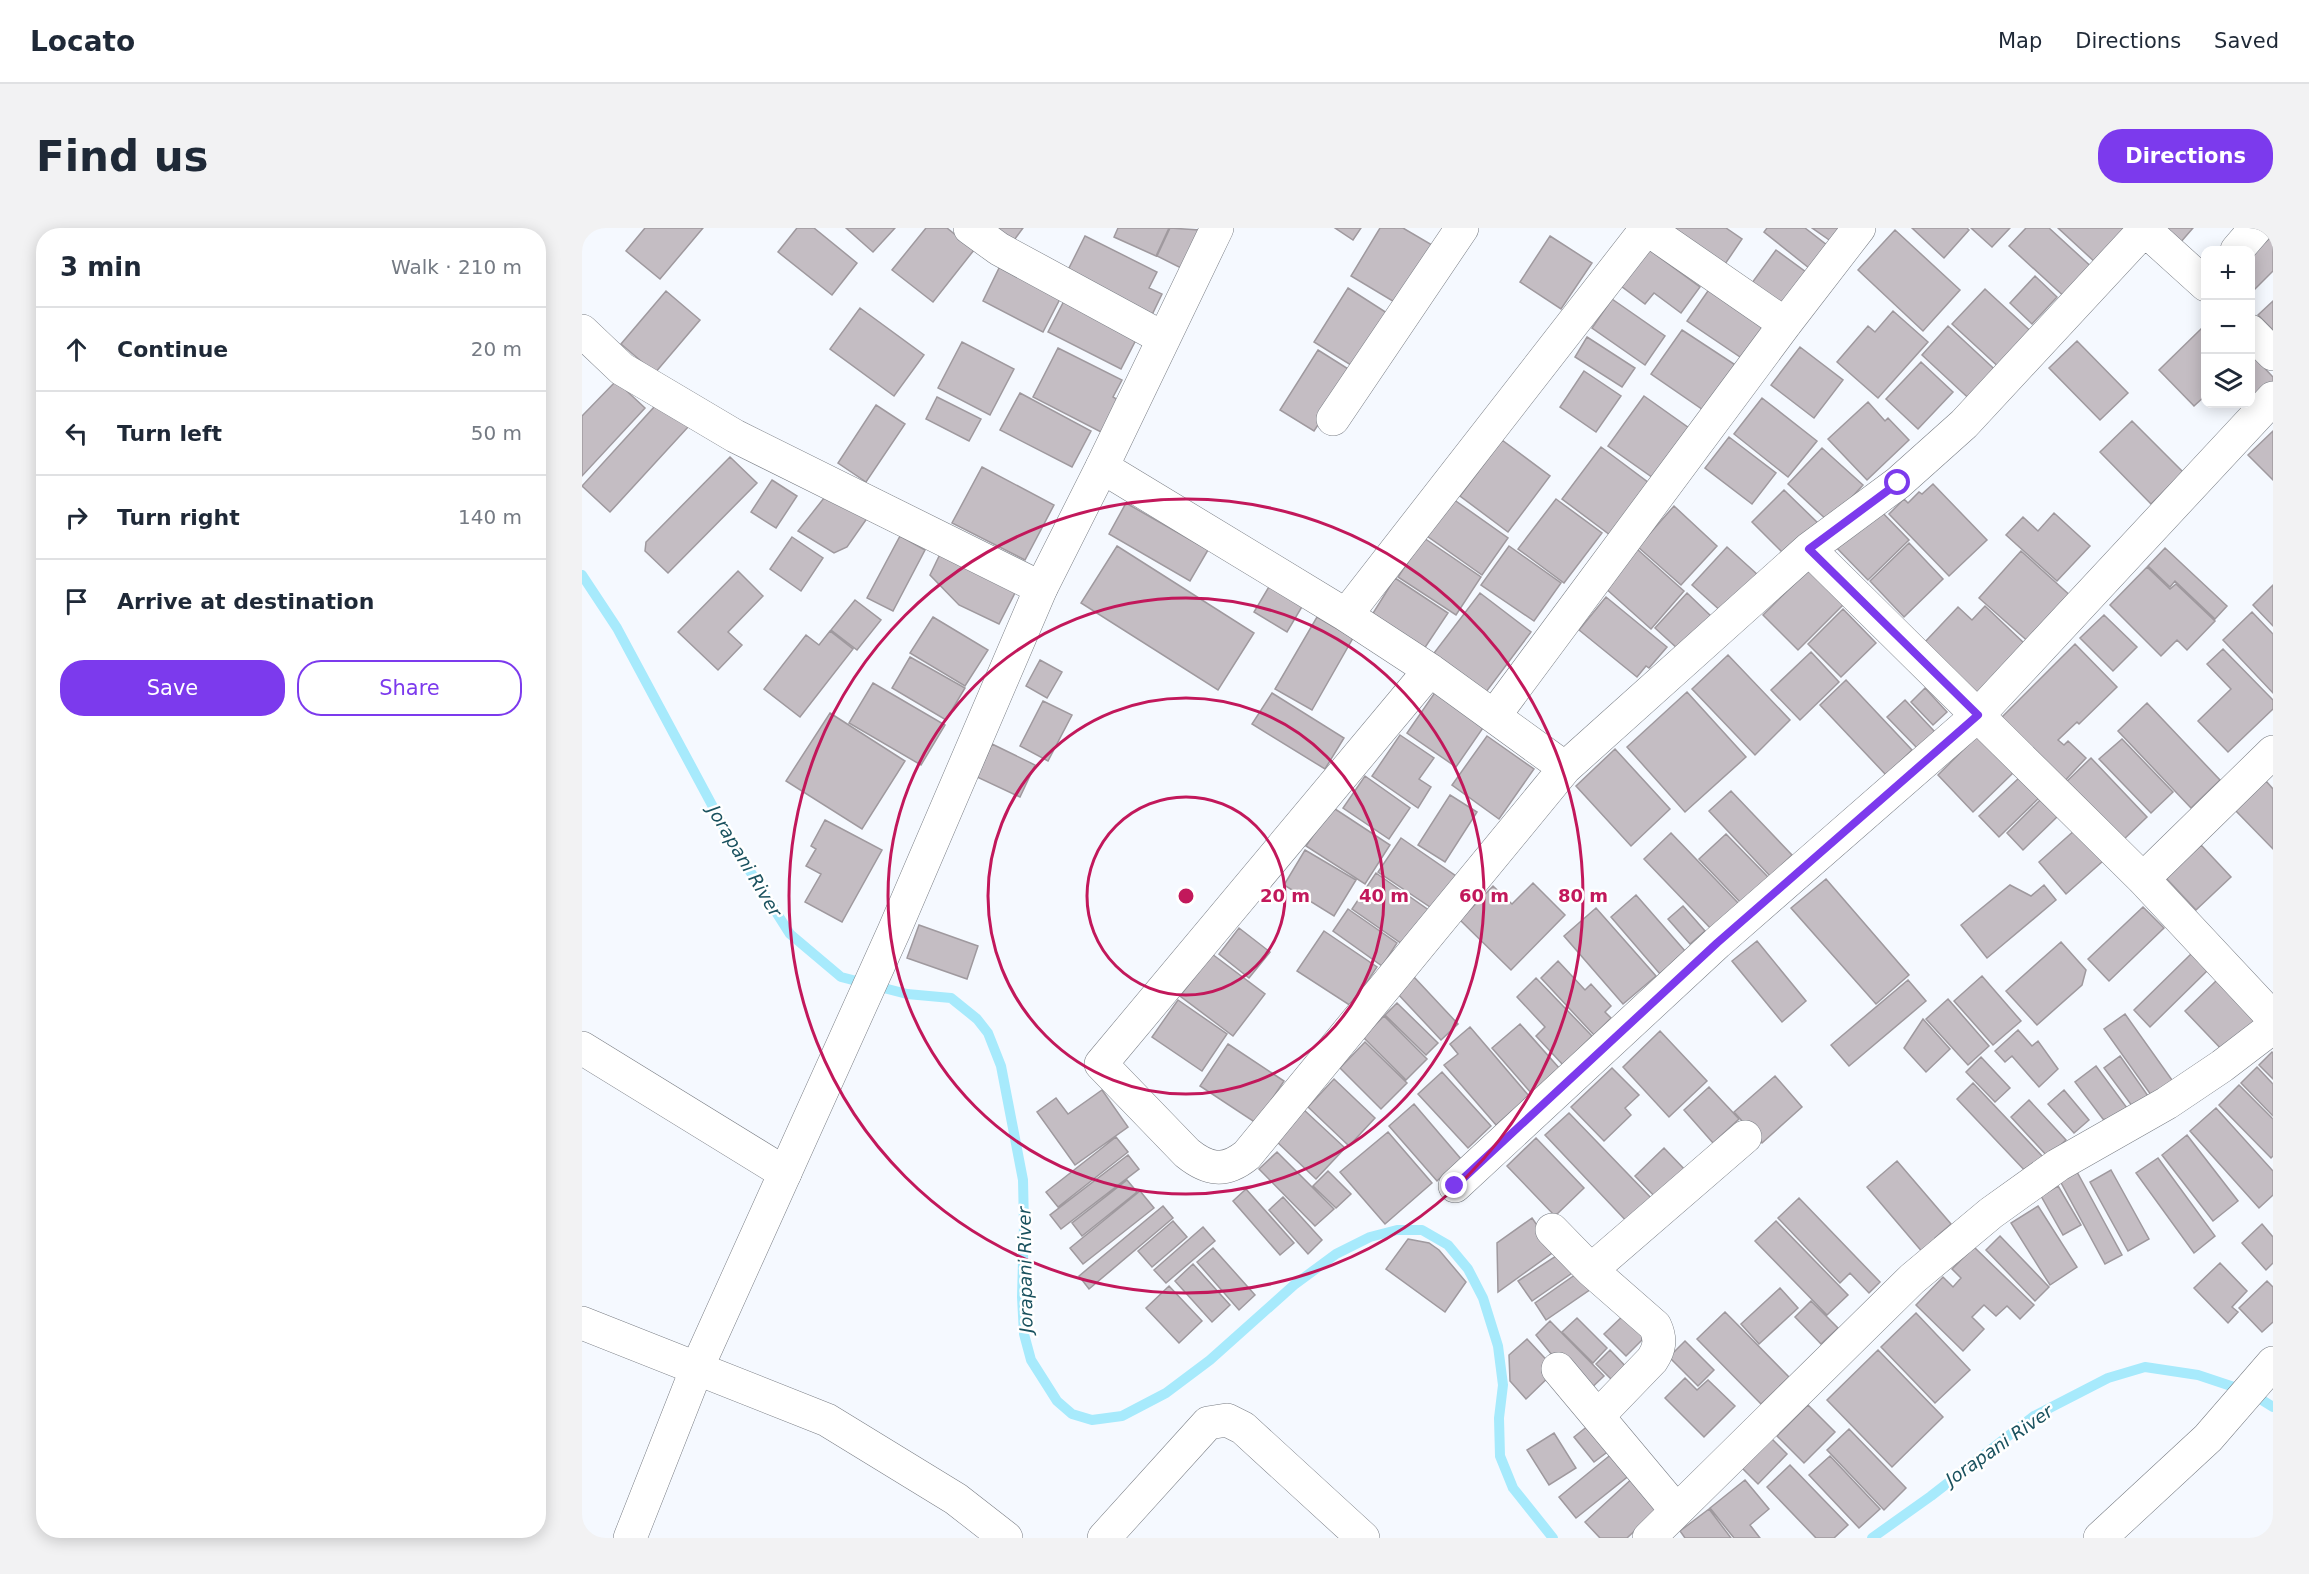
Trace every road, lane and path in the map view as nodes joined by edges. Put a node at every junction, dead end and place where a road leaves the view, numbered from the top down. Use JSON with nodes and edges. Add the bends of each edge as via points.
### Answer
{"nodes":[{"id":1,"x":970,"y":228,"type":"edge"},
{"id":2,"x":1218,"y":228,"type":"edge"},
{"id":3,"x":1462,"y":228,"type":"edge"},
{"id":4,"x":1647,"y":228,"type":"edge"},
{"id":5,"x":1859,"y":228,"type":"edge"},
{"id":6,"x":2256,"y":228,"type":"edge"},
{"id":7,"x":2144,"y":229,"type":"edge"},
{"id":8,"x":2240,"y":246,"type":"edge"},
{"id":9,"x":2201,"y":281,"type":"edge"},
{"id":10,"x":1785,"y":324,"type":"junction"},
{"id":11,"x":582,"y":331,"type":"edge"},
{"id":12,"x":2255,"y":336,"type":"edge"},
{"id":13,"x":1163,"y":338,"type":"junction"},
{"id":14,"x":2273,"y":354,"type":"edge"},
{"id":15,"x":2273,"y":398,"type":"edge"},
{"id":16,"x":1333,"y":419,"type":"dead end"},
{"id":17,"x":1102,"y":467,"type":"junction"},
{"id":18,"x":1809,"y":549,"type":"junction"},
{"id":19,"x":1041,"y":588,"type":"junction"},
{"id":20,"x":1346,"y":615,"type":"junction"},
{"id":21,"x":1430,"y":670,"type":"junction"},
{"id":22,"x":1978,"y":715,"type":"junction"},
{"id":23,"x":1494,"y":716,"type":"junction"},
{"id":24,"x":2273,"y":752,"type":"edge"},
{"id":25,"x":1564,"y":768,"type":"junction"},
{"id":26,"x":2143,"y":879,"type":"junction"},
{"id":27,"x":2273,"y":1018,"type":"edge"},
{"id":28,"x":2273,"y":1027,"type":"edge"},
{"id":29,"x":582,"y":1048,"type":"edge"},
{"id":30,"x":1745,"y":1137,"type":"dead end"},
{"id":31,"x":785,"y":1173,"type":"junction"},
{"id":32,"x":1455,"y":1186,"type":"dead end"},
{"id":33,"x":1552,"y":1230,"type":"dead end"},
{"id":34,"x":1591,"y":1270,"type":"junction"},
{"id":35,"x":582,"y":1323,"type":"edge"},
{"id":36,"x":2273,"y":1363,"type":"edge"},
{"id":37,"x":697,"y":1368,"type":"junction"},
{"id":38,"x":1558,"y":1369,"type":"dead end"},
{"id":39,"x":1598,"y":1416,"type":"junction"},
{"id":40,"x":1676,"y":1510,"type":"junction"},
{"id":41,"x":630,"y":1538,"type":"edge"},
{"id":42,"x":1006,"y":1538,"type":"edge"},
{"id":43,"x":1104,"y":1538,"type":"edge"},
{"id":44,"x":1363,"y":1538,"type":"edge"},
{"id":45,"x":1649,"y":1538,"type":"edge"},
{"id":46,"x":2100,"y":1538,"type":"edge"}],
"edges":[{"from":1,"to":13,"type":"street","via":[[999,249]]},
{"from":2,"to":13,"type":"street"},
{"from":3,"to":16,"type":"street"},
{"from":4,"to":10,"type":"street"},
{"from":4,"to":20,"type":"street"},
{"from":5,"to":10,"type":"street"},
{"from":6,"to":8,"type":"street"},
{"from":7,"to":9,"type":"street"},
{"from":7,"to":18,"type":"street","via":[[1964,424],[1898,483]]},
{"from":10,"to":23,"type":"street"},
{"from":11,"to":19,"type":"street","via":[[622,369],[735,436]]},
{"from":12,"to":14,"type":"street"},
{"from":13,"to":17,"type":"street"},
{"from":15,"to":22,"type":"street"},
{"from":17,"to":19,"type":"street"},
{"from":17,"to":20,"type":"street"},
{"from":18,"to":22,"type":"street"},
{"from":18,"to":25,"type":"street"},
{"from":19,"to":31,"type":"street"},
{"from":20,"to":21,"type":"street"},
{"from":21,"to":23,"type":"street"},
{"from":21,"to":25,"type":"street","via":[[1101,1064],[1200,1164],[1225,1167],[1247,1155]]},
{"from":22,"to":26,"type":"street"},
{"from":22,"to":32,"type":"street","via":[[1717,943]]},
{"from":23,"to":25,"type":"street"},
{"from":24,"to":26,"type":"street"},
{"from":26,"to":27,"type":"street"},
{"from":28,"to":40,"type":"street","via":[[2167,1103],[2058,1165],[1991,1213],[1912,1279]]},
{"from":29,"to":31,"type":"street"},
{"from":30,"to":34,"type":"street"},
{"from":31,"to":37,"type":"street"},
{"from":33,"to":34,"type":"street"},
{"from":34,"to":39,"type":"street","via":[[1655,1326],[1659,1335],[1652,1360]]},
{"from":35,"to":37,"type":"street"},
{"from":36,"to":46,"type":"street","via":[[2208,1438]]},
{"from":37,"to":41,"type":"street"},
{"from":37,"to":42,"type":"street","via":[[827,1420],[956,1499]]},
{"from":38,"to":39,"type":"street"},
{"from":39,"to":40,"type":"street"},
{"from":40,"to":45,"type":"street"},
{"from":43,"to":44,"type":"street","via":[[1208,1423],[1227,1420],[1243,1428]]}]}
